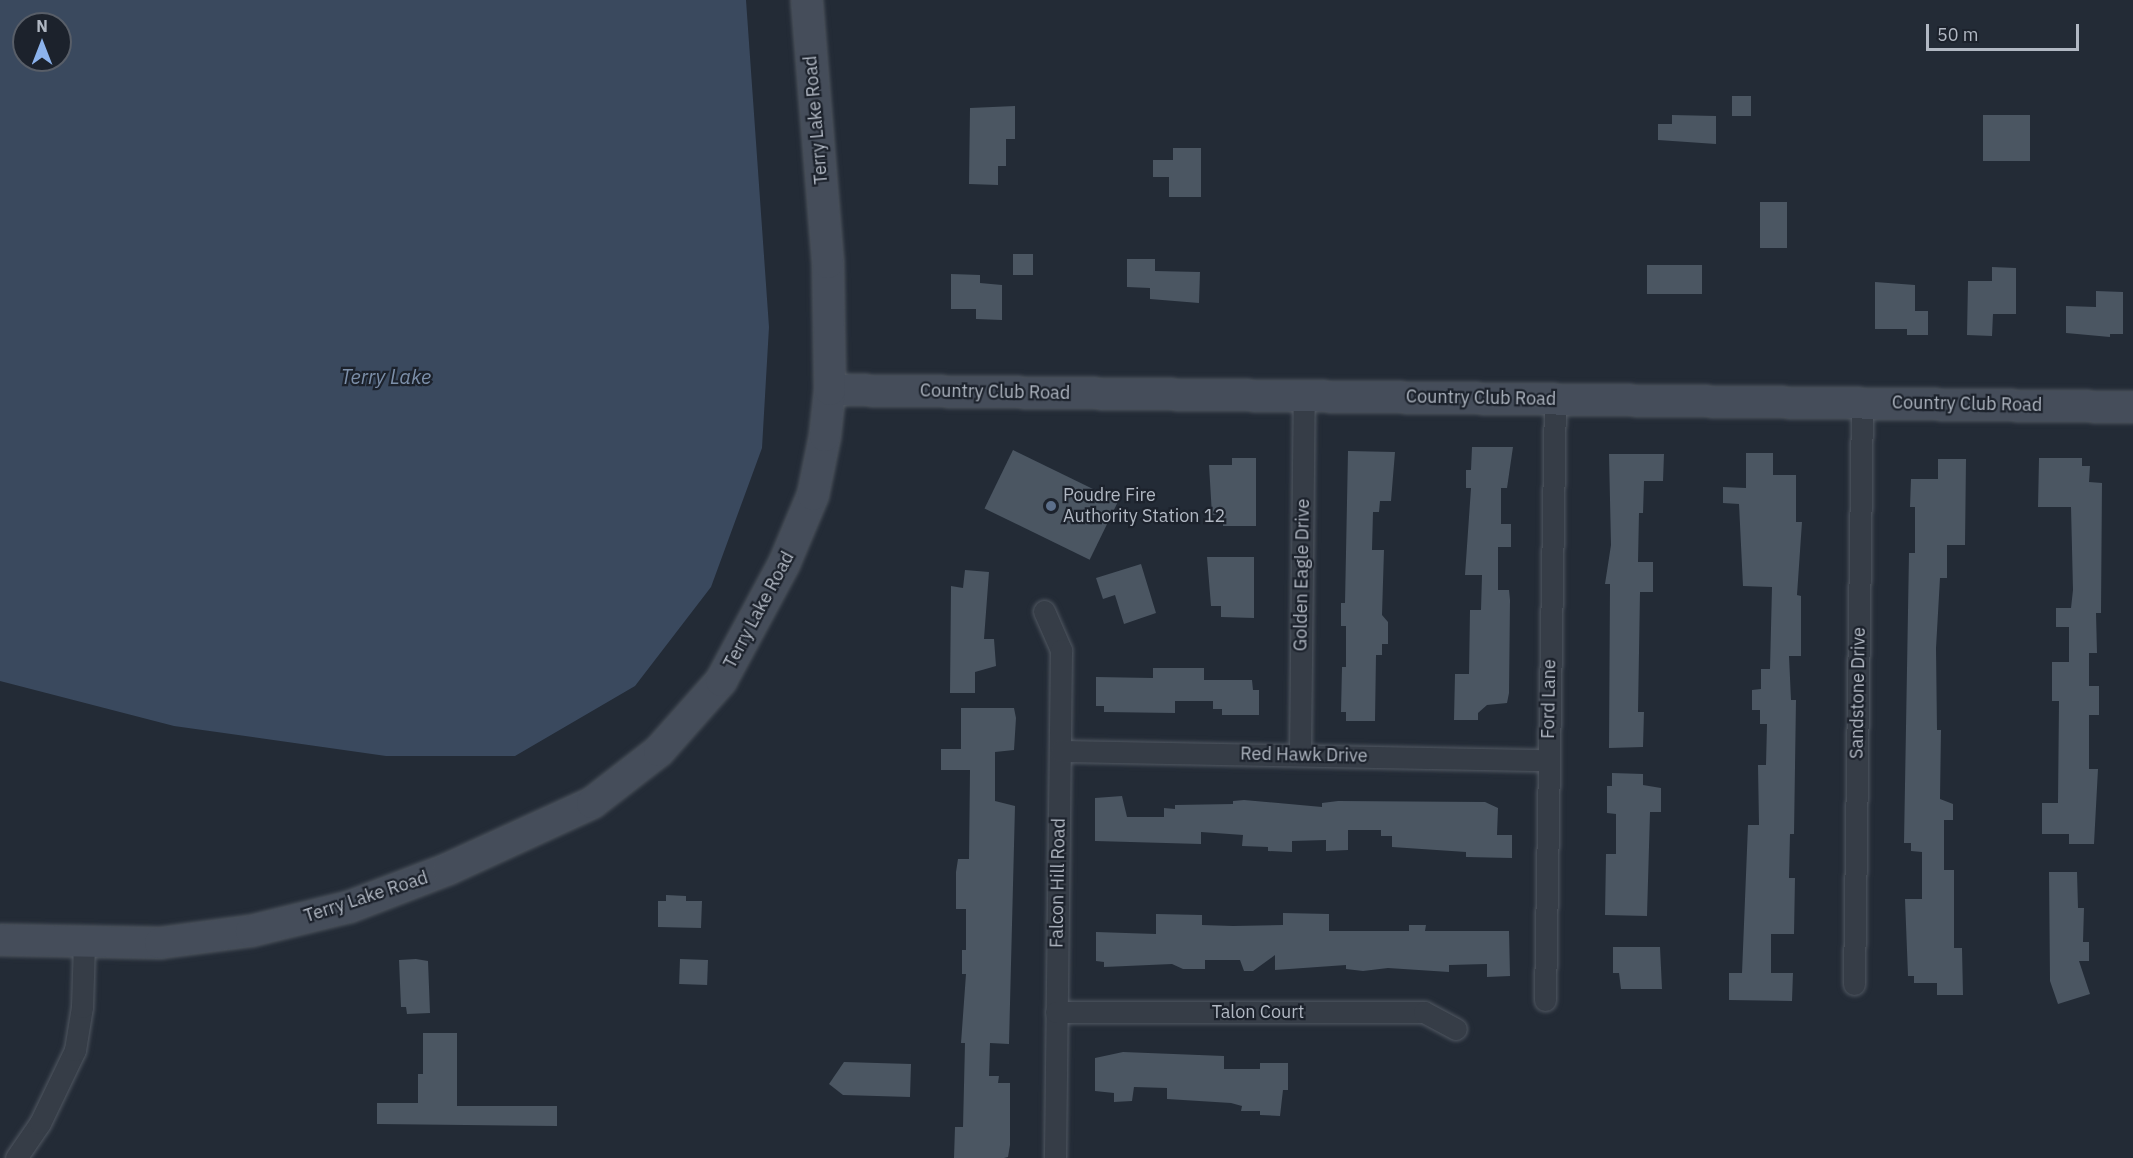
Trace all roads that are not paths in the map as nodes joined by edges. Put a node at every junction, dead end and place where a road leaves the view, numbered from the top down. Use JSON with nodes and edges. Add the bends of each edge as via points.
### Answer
{"nodes":[{"id":1,"x":807,"y":0,"type":"edge"},
{"id":2,"x":830,"y":390,"type":"junction"},
{"id":3,"x":1304,"y":396,"type":"junction"},
{"id":4,"x":1555,"y":399,"type":"junction"},
{"id":5,"x":1862,"y":403,"type":"junction"},
{"id":6,"x":2133,"y":407,"type":"edge"},
{"id":7,"x":1044,"y":610,"type":"dead end"},
{"id":8,"x":1061,"y":752,"type":"junction"},
{"id":9,"x":1300,"y":754,"type":"junction"},
{"id":10,"x":1548,"y":760,"type":"junction"},
{"id":11,"x":0,"y":940,"type":"edge"},
{"id":12,"x":84,"y":943,"type":"junction"},
{"id":13,"x":1854,"y":984,"type":"dead end"},
{"id":14,"x":1545,"y":1000,"type":"dead end"},
{"id":15,"x":1056,"y":1012,"type":"junction"},
{"id":16,"x":1456,"y":1029,"type":"dead end"},
{"id":17,"x":16,"y":1158,"type":"edge"},
{"id":18,"x":1055,"y":1158,"type":"edge"}],
"edges":[{"from":1,"to":2,"type":"main road","name":"Terry Lake Road","via":[[828,263]]},
{"from":2,"to":3,"type":"main road","name":"Country Club Road"},
{"from":2,"to":12,"type":"main road","name":"Terry Lake Road","via":[[813,495],[758,618],[721,681],[659,752],[592,803],[448,869],[349,907],[251,932],[160,943]]},
{"from":3,"to":4,"type":"main road","name":"Country Club Road"},
{"from":3,"to":9,"type":"street","name":"Golden Eagle Drive"},
{"from":4,"to":5,"type":"main road","name":"Country Club Road"},
{"from":4,"to":10,"type":"street","name":"Ford Lane"},
{"from":5,"to":6,"type":"main road","name":"Country Club Road"},
{"from":5,"to":13,"type":"street","name":"Sandstone Drive"},
{"from":7,"to":8,"type":"street","name":"Falcon Hill Road","via":[[1061,650]]},
{"from":8,"to":9,"type":"street","name":"Red Hawk Drive"},
{"from":8,"to":15,"type":"street","name":"Falcon Hill Road"},
{"from":9,"to":10,"type":"street","name":"Red Hawk Drive"},
{"from":10,"to":14,"type":"street","name":"Ford Lane"},
{"from":11,"to":12,"type":"main road","name":"Terry Lake Road"},
{"from":12,"to":17,"type":"street","via":[[82,1007],[75,1050],[40,1123]]},
{"from":15,"to":16,"type":"street","name":"Talon Court","via":[[1424,1012]]},
{"from":15,"to":18,"type":"street","name":"Falcon Hill Road"}]}
